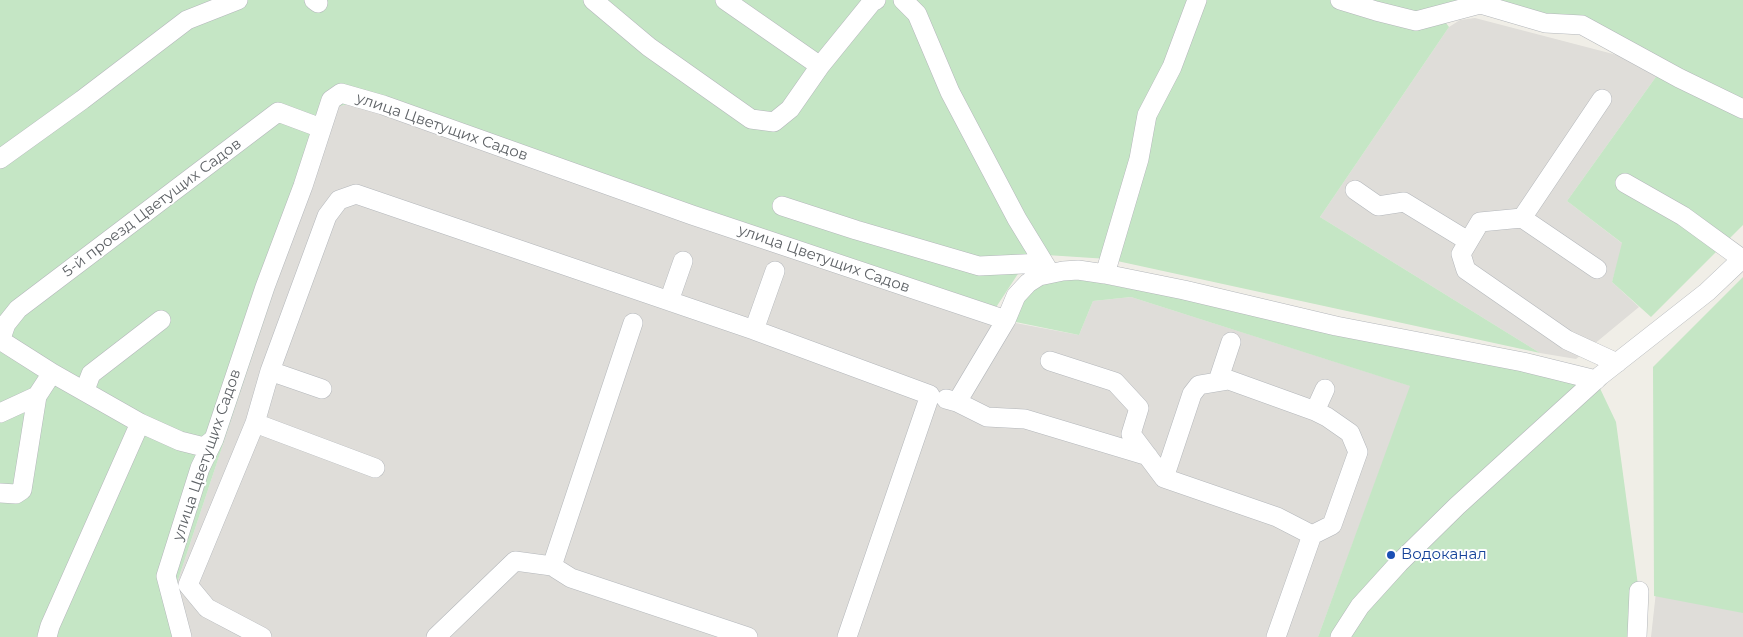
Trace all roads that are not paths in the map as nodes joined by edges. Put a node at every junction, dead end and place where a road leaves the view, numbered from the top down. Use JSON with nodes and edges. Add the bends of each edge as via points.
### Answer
{"nodes":[{"id":1,"x":238,"y":0,"type":"edge"},
{"id":2,"x":593,"y":0,"type":"edge"},
{"id":3,"x":725,"y":0,"type":"edge"},
{"id":4,"x":876,"y":0,"type":"edge"},
{"id":5,"x":903,"y":0,"type":"edge"},
{"id":6,"x":1197,"y":0,"type":"edge"},
{"id":7,"x":1340,"y":0,"type":"edge"},
{"id":8,"x":820,"y":66,"type":"junction"},
{"id":9,"x":1602,"y":99,"type":"dead end"},
{"id":10,"x":1743,"y":109,"type":"edge"},
{"id":11,"x":321,"y":128,"type":"junction"},
{"id":12,"x":0,"y":159,"type":"edge"},
{"id":13,"x":1625,"y":183,"type":"dead end"},
{"id":14,"x":1355,"y":190,"type":"dead end"},
{"id":15,"x":782,"y":206,"type":"dead end"},
{"id":16,"x":1522,"y":218,"type":"junction"},
{"id":17,"x":1468,"y":242,"type":"junction"},
{"id":18,"x":1742,"y":259,"type":"edge"},
{"id":19,"x":683,"y":261,"type":"dead end"},
{"id":20,"x":1047,"y":268,"type":"junction"},
{"id":21,"x":1597,"y":269,"type":"dead end"},
{"id":22,"x":775,"y":271,"type":"dead end"},
{"id":23,"x":1104,"y":274,"type":"junction"},
{"id":24,"x":670,"y":301,"type":"junction"},
{"id":25,"x":160,"y":320,"type":"dead end"},
{"id":26,"x":1006,"y":320,"type":"junction"},
{"id":27,"x":633,"y":322,"type":"dead end"},
{"id":28,"x":754,"y":330,"type":"junction"},
{"id":29,"x":0,"y":340,"type":"edge"},
{"id":30,"x":1231,"y":342,"type":"dead end"},
{"id":31,"x":1050,"y":361,"type":"dead end"},
{"id":32,"x":1616,"y":363,"type":"junction"},
{"id":33,"x":270,"y":371,"type":"junction"},
{"id":34,"x":52,"y":373,"type":"junction"},
{"id":35,"x":1596,"y":380,"type":"junction"},
{"id":36,"x":1218,"y":381,"type":"junction"},
{"id":37,"x":322,"y":389,"type":"dead end"},
{"id":38,"x":1325,"y":389,"type":"dead end"},
{"id":39,"x":85,"y":390,"type":"junction"},
{"id":40,"x":930,"y":395,"type":"junction"},
{"id":41,"x":37,"y":396,"type":"junction"},
{"id":42,"x":957,"y":402,"type":"junction"},
{"id":43,"x":1315,"y":412,"type":"junction"},
{"id":44,"x":0,"y":414,"type":"edge"},
{"id":45,"x":140,"y":423,"type":"junction"},
{"id":46,"x":255,"y":423,"type":"junction"},
{"id":47,"x":214,"y":439,"type":"junction"},
{"id":48,"x":1148,"y":456,"type":"junction"},
{"id":49,"x":375,"y":468,"type":"dead end"},
{"id":50,"x":1164,"y":478,"type":"junction"},
{"id":51,"x":0,"y":494,"type":"edge"},
{"id":52,"x":1312,"y":535,"type":"junction"},
{"id":53,"x":552,"y":566,"type":"junction"},
{"id":54,"x":1639,"y":591,"type":"dead end"},
{"id":55,"x":47,"y":637,"type":"edge"},
{"id":56,"x":182,"y":637,"type":"edge"},
{"id":57,"x":262,"y":637,"type":"edge"},
{"id":58,"x":436,"y":637,"type":"edge"},
{"id":59,"x":748,"y":637,"type":"edge"},
{"id":60,"x":847,"y":637,"type":"edge"},
{"id":61,"x":1276,"y":637,"type":"edge"},
{"id":62,"x":1340,"y":637,"type":"edge"},
{"id":63,"x":1637,"y":637,"type":"edge"}],
"edges":[{"from":1,"to":12,"type":"street","via":[[187,20]]},
{"from":2,"to":8,"type":"street","via":[[649,47],[751,119],[774,122],[790,109]]},
{"from":3,"to":8,"type":"street"},
{"from":4,"to":8,"type":"street"},
{"from":5,"to":20,"type":"street","via":[[917,14],[950,92],[1017,219]]},
{"from":6,"to":23,"type":"street","via":[[1172,67],[1147,115],[1139,159]]},
{"from":7,"to":10,"type":"street","via":[[1416,20],[1480,4],[1545,23],[1582,25],[1678,78]]},
{"from":9,"to":16,"type":"street"},
{"from":11,"to":26,"type":"street","name":"улица Цветущих Садов","via":[[331,100],[341,93],[354,95],[692,215]]},
{"from":11,"to":29,"type":"street","name":"5-й проезд Цветущих Садов","via":[[278,112],[18,309],[6,324]]},
{"from":11,"to":47,"type":"street","name":"улица Цветущих Садов"},
{"from":13,"to":18,"type":"street","via":[[1683,216]]},
{"from":14,"to":17,"type":"street","via":[[1378,206],[1404,202]]},
{"from":15,"to":20,"type":"street","via":[[979,266]]},
{"from":16,"to":17,"type":"street","via":[[1480,222]]},
{"from":16,"to":21,"type":"street"},
{"from":17,"to":32,"type":"street","via":[[1461,254],[1466,270],[1567,340]]},
{"from":18,"to":32,"type":"street","via":[[1707,292]]},
{"from":19,"to":24,"type":"street"},
{"from":20,"to":23,"type":"street"},
{"from":20,"to":26,"type":"street","via":[[1016,296]]},
{"from":22,"to":28,"type":"street"},
{"from":23,"to":35,"type":"street"},
{"from":24,"to":28,"type":"street"},
{"from":24,"to":33,"type":"street","via":[[356,194],[339,200],[327,216]]},
{"from":25,"to":39,"type":"street","via":[[91,374]]},
{"from":26,"to":42,"type":"street"},
{"from":27,"to":53,"type":"street"},
{"from":28,"to":40,"type":"street"},
{"from":29,"to":34,"type":"street"},
{"from":30,"to":36,"type":"street"},
{"from":31,"to":48,"type":"street","via":[[1114,382],[1138,408],[1131,434]]},
{"from":32,"to":35,"type":"street"},
{"from":33,"to":37,"type":"street"},
{"from":33,"to":46,"type":"street"},
{"from":34,"to":39,"type":"street"},
{"from":34,"to":41,"type":"street"},
{"from":35,"to":62,"type":"street","via":[[1399,563],[1360,606]]},
{"from":36,"to":43,"type":"street","via":[[1230,380]]},
{"from":36,"to":50,"type":"street","via":[[1199,385],[1192,394]]},
{"from":38,"to":43,"type":"street"},
{"from":39,"to":45,"type":"street"},
{"from":40,"to":42,"type":"street"},
{"from":40,"to":60,"type":"street"},
{"from":41,"to":44,"type":"street"},
{"from":41,"to":51,"type":"street","via":[[22,490],[16,494]]},
{"from":42,"to":48,"type":"street","via":[[987,416],[1025,419]]},
{"from":43,"to":52,"type":"street","via":[[1350,433],[1358,452],[1332,524]]},
{"from":45,"to":47,"type":"street","via":[[194,446],[204,447]]},
{"from":45,"to":55,"type":"street"},
{"from":46,"to":49,"type":"street"},
{"from":46,"to":57,"type":"street","via":[[188,585],[207,608]]},
{"from":47,"to":56,"type":"street","name":"улица Цветущих Садов","via":[[200,468],[166,576]]},
{"from":48,"to":50,"type":"street"},
{"from":50,"to":52,"type":"street","via":[[1277,517]]},
{"from":52,"to":61,"type":"street"},
{"from":53,"to":58,"type":"street","via":[[515,561]]},
{"from":53,"to":59,"type":"street","via":[[571,578]]},
{"from":54,"to":63,"type":"street"}]}
